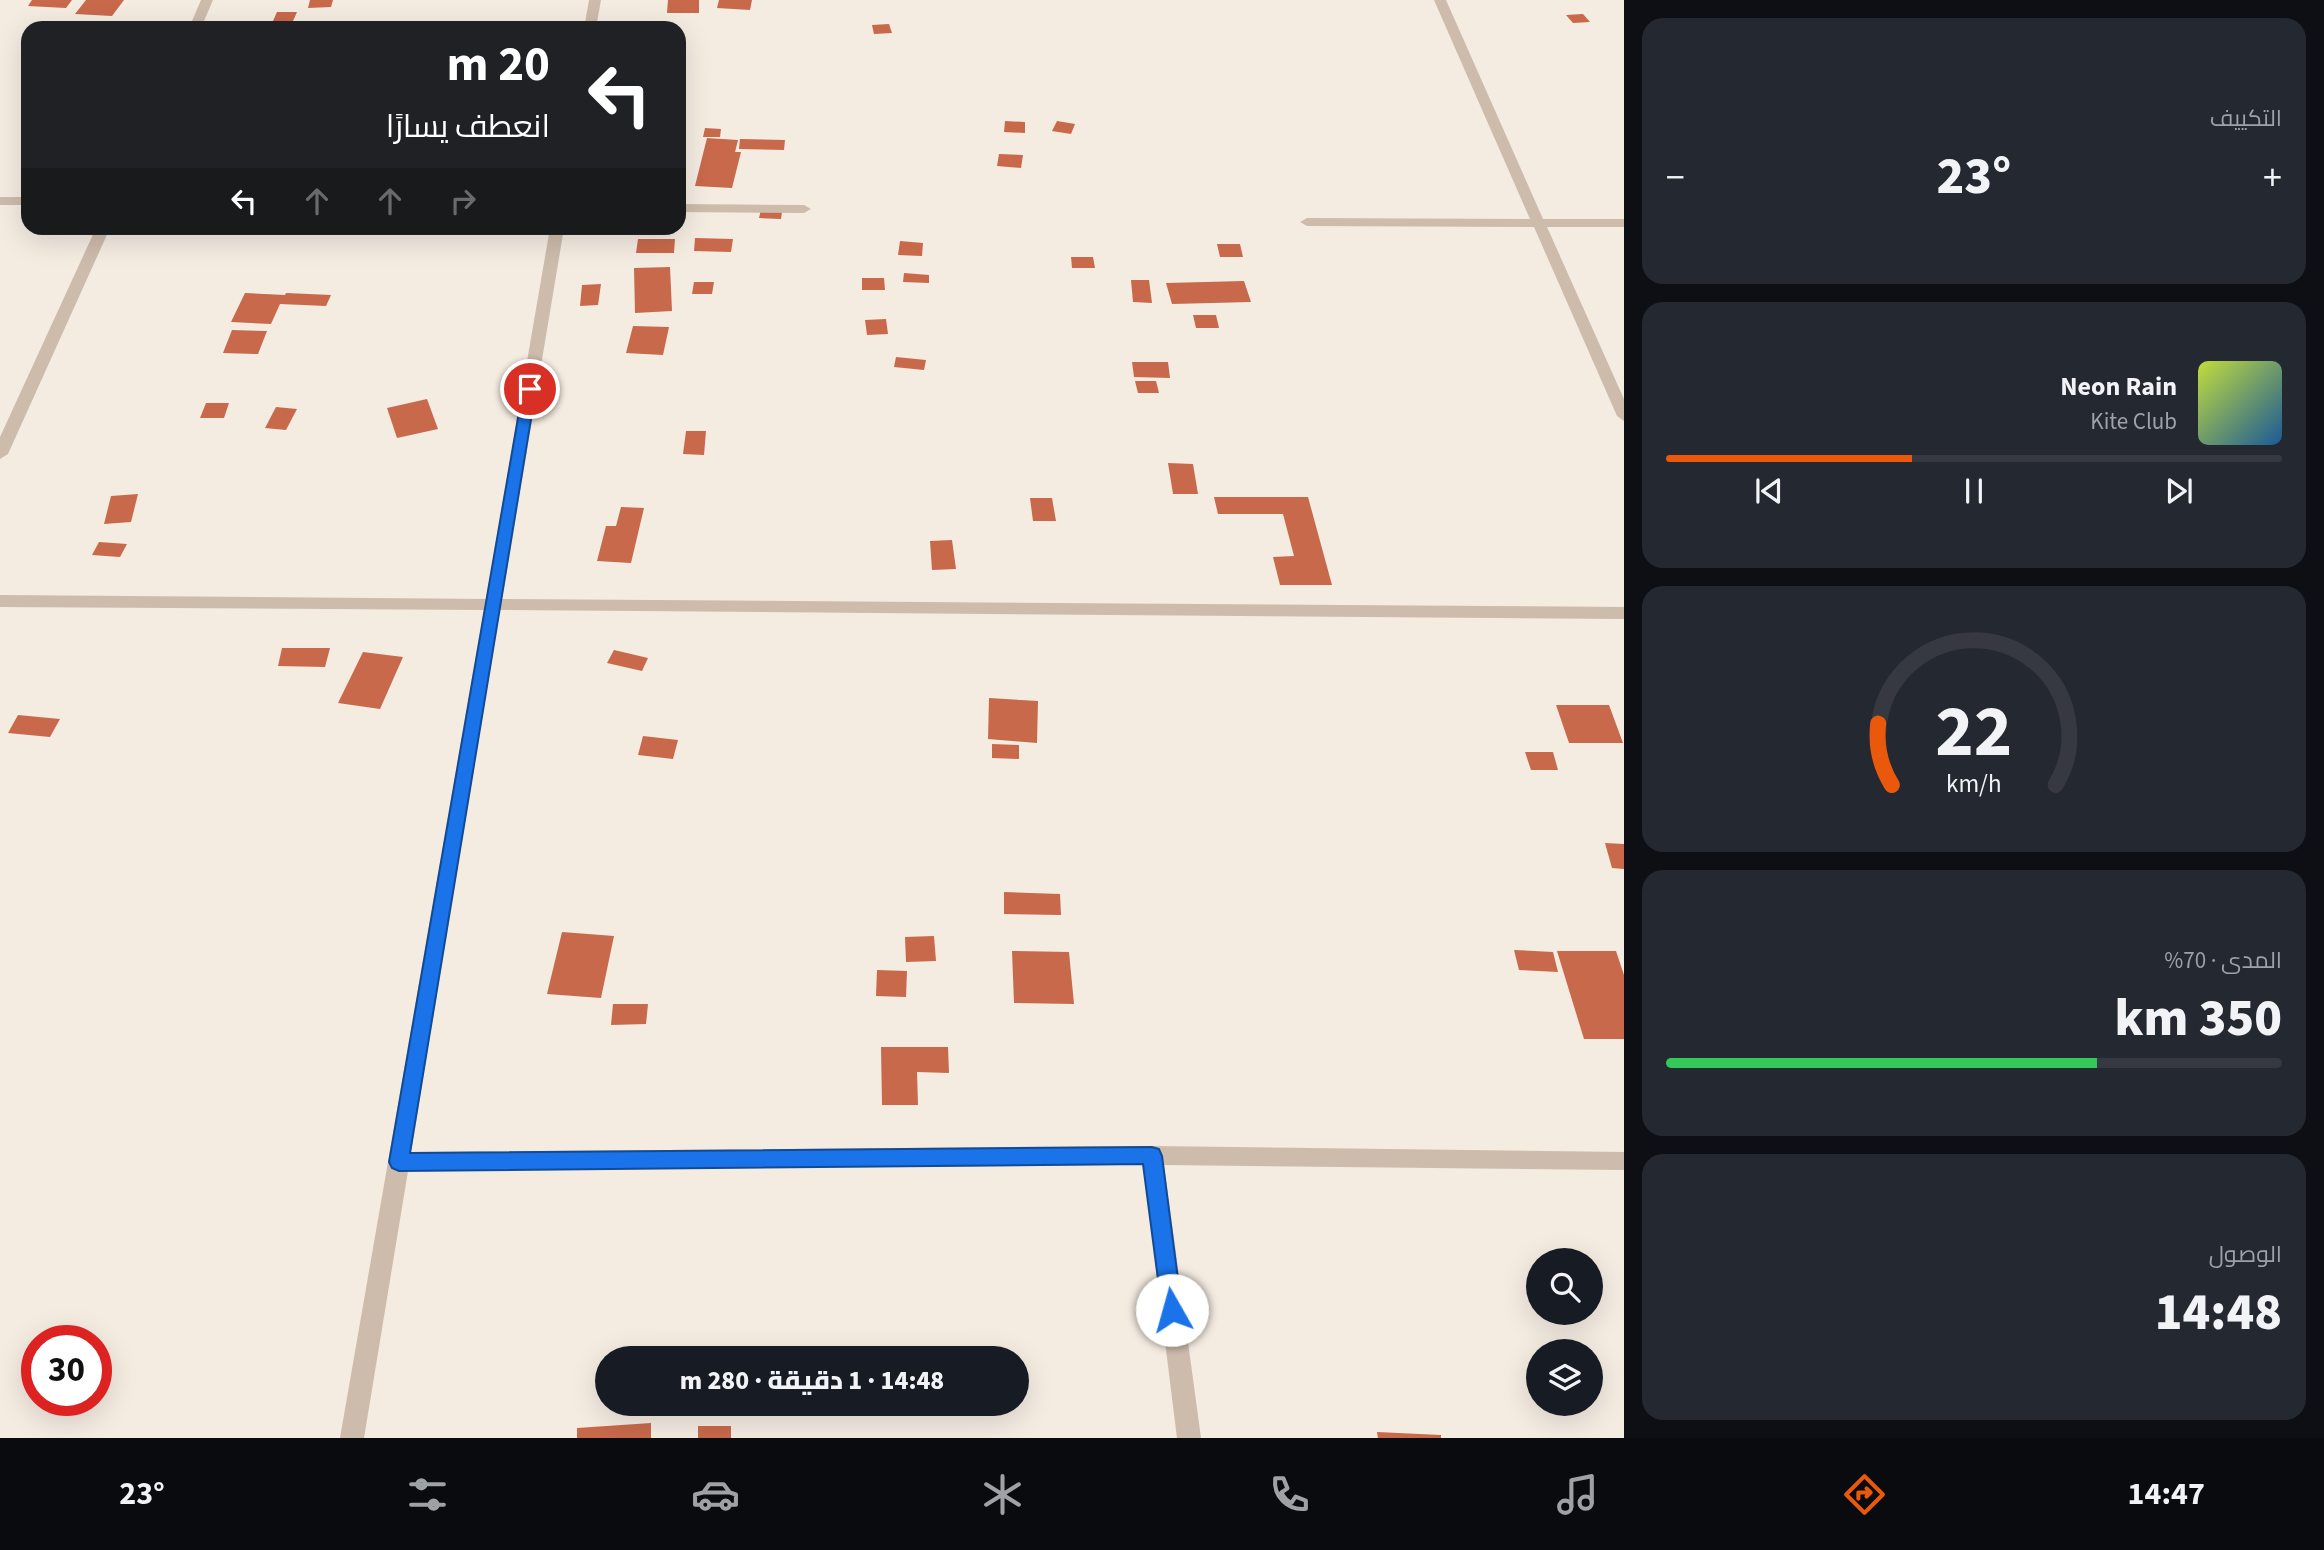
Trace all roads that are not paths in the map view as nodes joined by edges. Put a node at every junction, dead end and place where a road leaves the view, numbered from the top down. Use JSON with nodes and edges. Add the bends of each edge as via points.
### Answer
{"nodes":[{"id":1,"x":207,"y":0,"type":"edge"},
{"id":2,"x":595,"y":0,"type":"edge"},
{"id":3,"x":1440,"y":0,"type":"edge"},
{"id":4,"x":198,"y":21,"type":"edge"},
{"id":5,"x":591,"y":21,"type":"edge"},
{"id":6,"x":0,"y":201,"type":"edge"},
{"id":7,"x":21,"y":201,"type":"edge"},
{"id":8,"x":686,"y":208,"type":"edge"},
{"id":9,"x":804,"y":209,"type":"dead end"},
{"id":10,"x":1307,"y":222,"type":"dead end"},
{"id":11,"x":1539,"y":223,"type":"junction"},
{"id":12,"x":1624,"y":223,"type":"edge"},
{"id":13,"x":100,"y":235,"type":"edge"},
{"id":14,"x":556,"y":235,"type":"edge"},
{"id":15,"x":1624,"y":416,"type":"edge"},
{"id":16,"x":0,"y":454,"type":"edge"},
{"id":17,"x":0,"y":601,"type":"edge"},
{"id":18,"x":493,"y":605,"type":"junction"},
{"id":19,"x":1624,"y":613,"type":"edge"},
{"id":20,"x":1152,"y":1156,"type":"junction"},
{"id":21,"x":1624,"y":1161,"type":"edge"},
{"id":22,"x":399,"y":1162,"type":"junction"},
{"id":23,"x":352,"y":1438,"type":"edge"},
{"id":24,"x":1189,"y":1438,"type":"edge"}],
"edges":[{"from":1,"to":4,"type":"street"},
{"from":2,"to":5,"type":"street"},
{"from":3,"to":11,"type":"street"},
{"from":6,"to":7,"type":"street"},
{"from":8,"to":9,"type":"street"},
{"from":10,"to":11,"type":"street"},
{"from":11,"to":12,"type":"street"},
{"from":11,"to":15,"type":"street"},
{"from":13,"to":16,"type":"street"},
{"from":14,"to":18,"type":"street"},
{"from":17,"to":18,"type":"street"},
{"from":18,"to":19,"type":"street"},
{"from":18,"to":22,"type":"street"},
{"from":20,"to":21,"type":"street"},
{"from":20,"to":22,"type":"street"},
{"from":20,"to":24,"type":"street"},
{"from":22,"to":23,"type":"street"}]}
